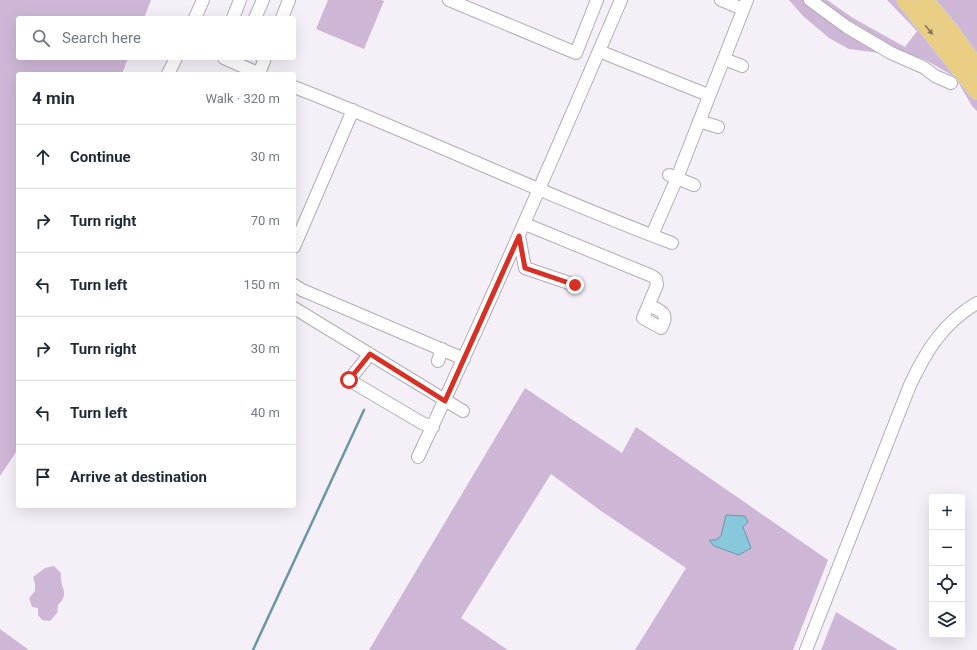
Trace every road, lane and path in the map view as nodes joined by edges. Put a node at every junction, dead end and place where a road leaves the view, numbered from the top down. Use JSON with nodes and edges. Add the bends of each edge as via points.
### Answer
{"nodes":[{"id":1,"x":203,"y":0,"type":"edge"},
{"id":2,"x":263,"y":0,"type":"edge"},
{"id":3,"x":289,"y":0,"type":"edge"},
{"id":4,"x":450,"y":0,"type":"edge"},
{"id":5,"x":597,"y":0,"type":"edge"},
{"id":6,"x":621,"y":0,"type":"edge"},
{"id":7,"x":721,"y":0,"type":"edge"},
{"id":8,"x":810,"y":0,"type":"edge"},
{"id":9,"x":904,"y":0,"type":"edge"},
{"id":10,"x":925,"y":0,"type":"edge"},
{"id":11,"x":745,"y":5,"type":"edge"},
{"id":12,"x":195,"y":16,"type":"edge"},
{"id":13,"x":257,"y":16,"type":"edge"},
{"id":14,"x":283,"y":16,"type":"edge"},
{"id":15,"x":599,"y":51,"type":"junction"},
{"id":16,"x":724,"y":59,"type":"junction"},
{"id":17,"x":175,"y":60,"type":"edge"},
{"id":18,"x":265,"y":60,"type":"edge"},
{"id":19,"x":238,"y":61,"type":"edge"},
{"id":20,"x":742,"y":66,"type":"dead end"},
{"id":21,"x":924,"y":67,"type":"junction"},
{"id":22,"x":977,"y":68,"type":"edge"},
{"id":23,"x":169,"y":72,"type":"edge"},
{"id":24,"x":256,"y":72,"type":"edge"},
{"id":25,"x":260,"y":72,"type":"edge"},
{"id":26,"x":929,"y":82,"type":"dead end"},
{"id":27,"x":950,"y":83,"type":"dead end"},
{"id":28,"x":296,"y":88,"type":"edge"},
{"id":29,"x":977,"y":91,"type":"edge"},
{"id":30,"x":708,"y":95,"type":"junction"},
{"id":31,"x":353,"y":110,"type":"junction"},
{"id":32,"x":699,"y":120,"type":"junction"},
{"id":33,"x":718,"y":127,"type":"dead end"},
{"id":34,"x":673,"y":176,"type":"junction"},
{"id":35,"x":694,"y":185,"type":"dead end"},
{"id":36,"x":540,"y":190,"type":"junction"},
{"id":37,"x":525,"y":224,"type":"junction"},
{"id":38,"x":652,"y":235,"type":"junction"},
{"id":39,"x":519,"y":236,"type":"junction"},
{"id":40,"x":296,"y":241,"type":"edge"},
{"id":41,"x":672,"y":243,"type":"dead end"},
{"id":42,"x":575,"y":285,"type":"dead end"},
{"id":43,"x":296,"y":286,"type":"edge"},
{"id":44,"x":977,"y":303,"type":"edge"},
{"id":45,"x":649,"y":305,"type":"dead end"},
{"id":46,"x":296,"y":309,"type":"edge"},
{"id":47,"x":442,"y":349,"type":"junction"},
{"id":48,"x":370,"y":354,"type":"junction"},
{"id":49,"x":467,"y":359,"type":"junction"},
{"id":50,"x":438,"y":361,"type":"dead end"},
{"id":51,"x":445,"y":401,"type":"junction"},
{"id":52,"x":463,"y":412,"type":"dead end"},
{"id":53,"x":433,"y":427,"type":"junction"},
{"id":54,"x":418,"y":457,"type":"dead end"},
{"id":55,"x":806,"y":650,"type":"edge"}],
"edges":[{"from":1,"to":12,"type":"street"},
{"from":2,"to":13,"type":"street"},
{"from":3,"to":14,"type":"street"},
{"from":4,"to":5,"type":"street","via":[[576,53]]},
{"from":6,"to":15,"type":"street"},
{"from":7,"to":11,"type":"street"},
{"from":8,"to":21,"type":"street","via":[[847,27],[891,53]]},
{"from":9,"to":29,"type":"main road","one_way":true},
{"from":10,"to":22,"type":"main road"},
{"from":11,"to":16,"type":"street"},
{"from":15,"to":30,"type":"street"},
{"from":15,"to":36,"type":"street","via":[[585,99]]},
{"from":16,"to":20,"type":"street"},
{"from":16,"to":30,"type":"street"},
{"from":17,"to":23,"type":"street"},
{"from":18,"to":25,"type":"street"},
{"from":19,"to":24,"type":"street"},
{"from":21,"to":26,"type":"street"},
{"from":21,"to":27,"type":"street"},
{"from":28,"to":31,"type":"street"},
{"from":30,"to":32,"type":"street"},
{"from":31,"to":36,"type":"street"},
{"from":31,"to":40,"type":"street"},
{"from":32,"to":33,"type":"street"},
{"from":32,"to":34,"type":"street"},
{"from":34,"to":35,"type":"street"},
{"from":34,"to":38,"type":"street"},
{"from":36,"to":37,"type":"street"},
{"from":36,"to":38,"type":"street","via":[[568,197]]},
{"from":37,"to":39,"type":"street"},
{"from":37,"to":45,"type":"street","via":[[652,276],[656,279],[657,285]]},
{"from":38,"to":41,"type":"street"},
{"from":39,"to":42,"type":"street","via":[[525,268]]},
{"from":39,"to":49,"type":"street"},
{"from":43,"to":47,"type":"street"},
{"from":44,"to":55,"type":"street","via":[[959,314],[921,362]]},
{"from":46,"to":48,"type":"street"},
{"from":47,"to":49,"type":"street"},
{"from":47,"to":50,"type":"street"},
{"from":48,"to":51,"type":"street"},
{"from":48,"to":53,"type":"street","via":[[349,380]]},
{"from":49,"to":51,"type":"street"},
{"from":51,"to":52,"type":"street"},
{"from":51,"to":53,"type":"street"},
{"from":53,"to":54,"type":"street"}]}
